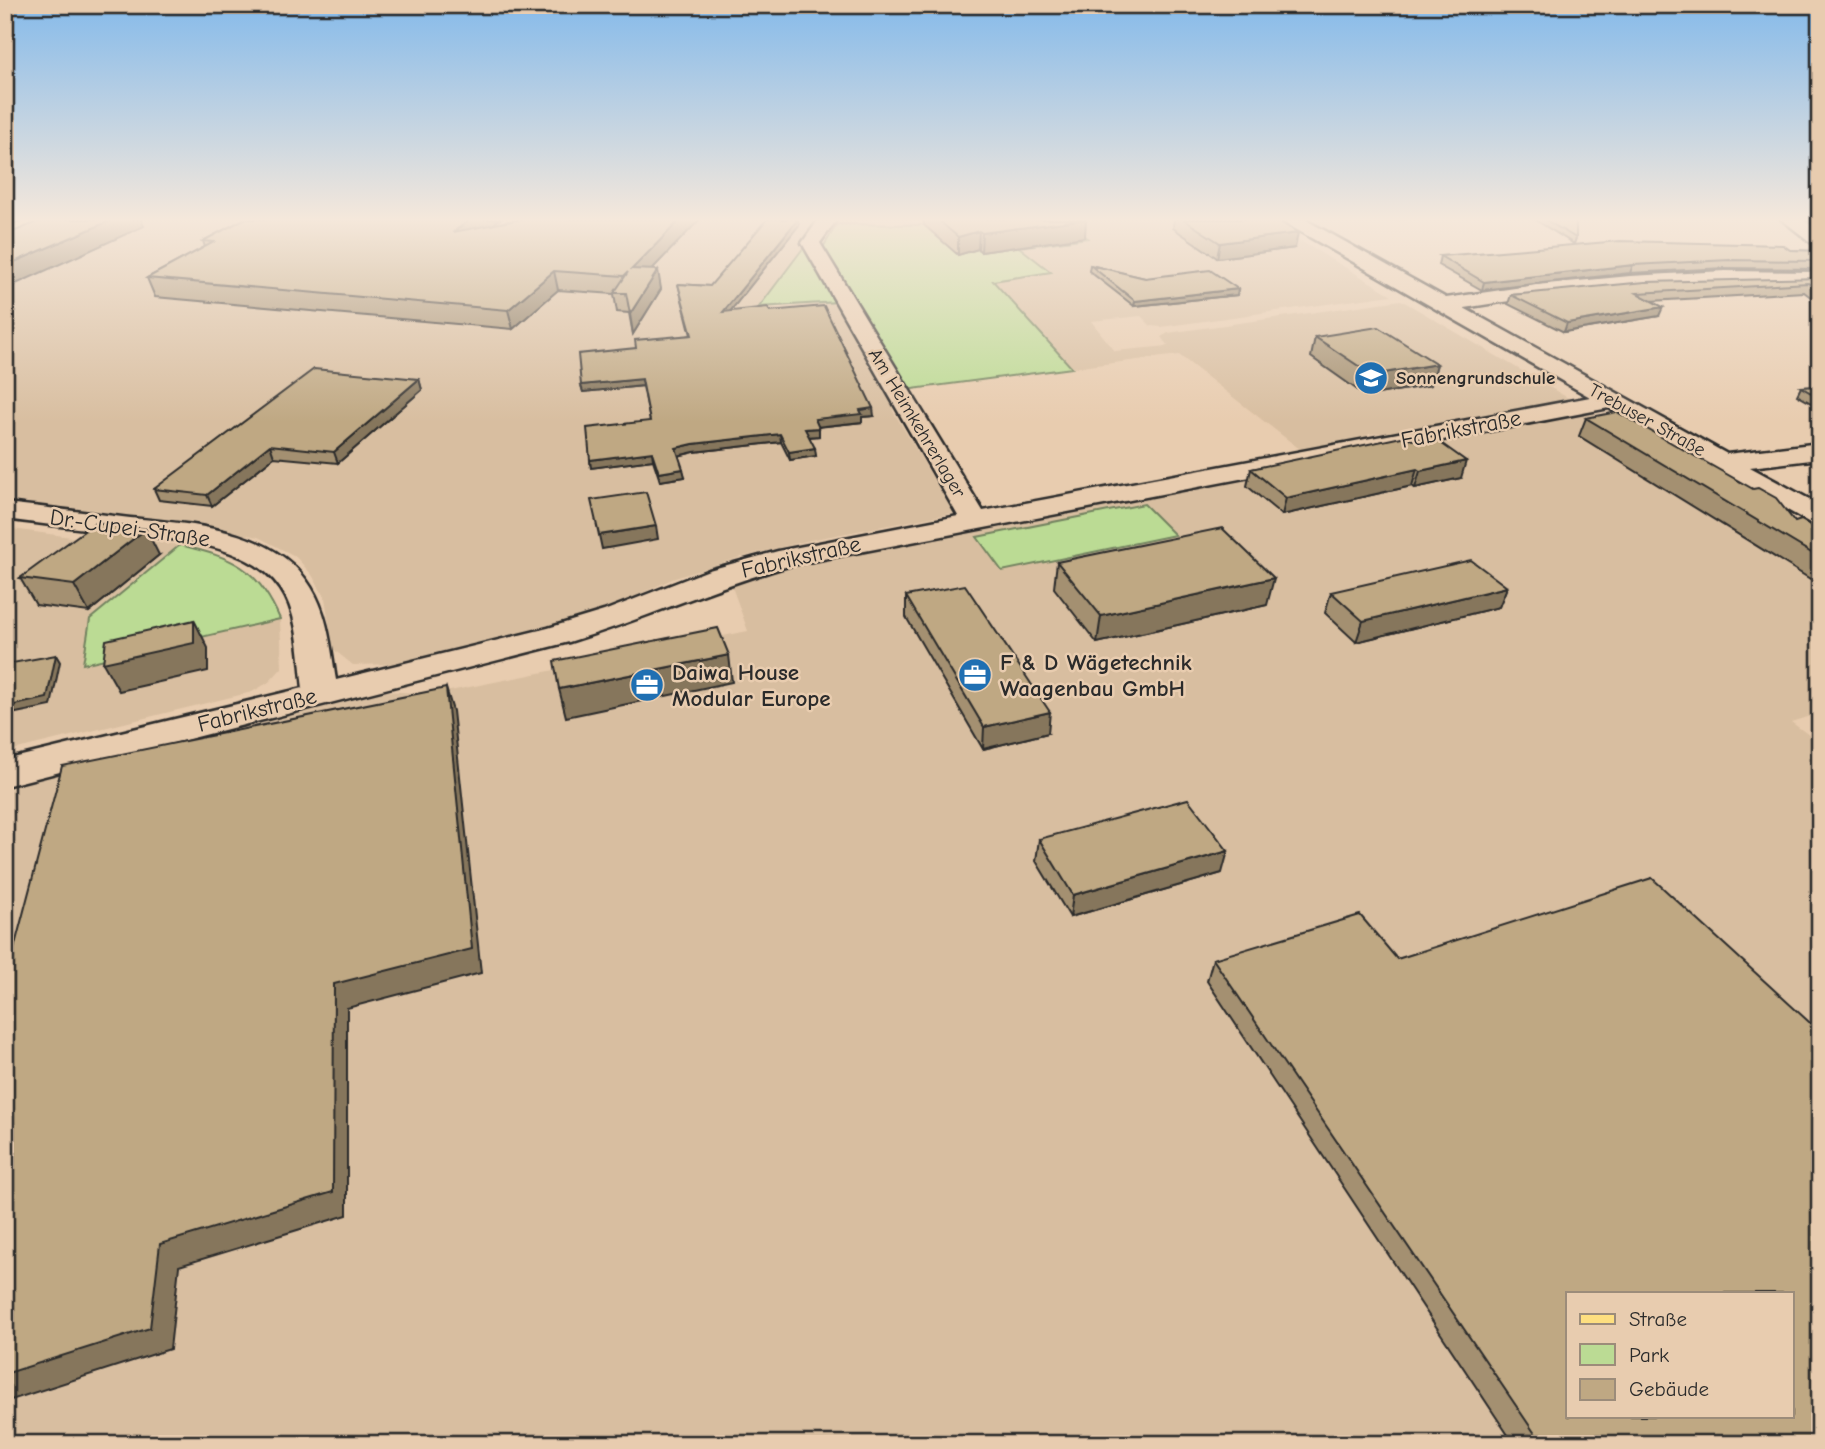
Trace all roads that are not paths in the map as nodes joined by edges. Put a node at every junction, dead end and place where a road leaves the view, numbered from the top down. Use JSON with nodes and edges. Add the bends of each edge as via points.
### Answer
{"nodes":[{"id":1,"x":837,"y":287,"type":"edge"},
{"id":2,"x":1410,"y":287,"type":"edge"},
{"id":3,"x":1556,"y":287,"type":"edge"},
{"id":4,"x":1442,"y":305,"type":"junction"},
{"id":5,"x":1612,"y":400,"type":"junction"},
{"id":6,"x":1820,"y":452,"type":"edge"},
{"id":7,"x":1722,"y":462,"type":"junction"},
{"id":8,"x":5,"y":511,"type":"edge"},
{"id":9,"x":1820,"y":517,"type":"edge"},
{"id":10,"x":975,"y":521,"type":"junction"},
{"id":11,"x":320,"y":694,"type":"junction"},
{"id":12,"x":5,"y":773,"type":"edge"}],
"edges":[{"from":1,"to":10,"type":"street","name":"Am Heimkehrerlager"},
{"from":2,"to":4,"type":"street","name":"Trebuser Straße"},
{"from":3,"to":4,"type":"street"},
{"from":4,"to":5,"type":"street","name":"Trebuser Straße"},
{"from":5,"to":7,"type":"street","name":"Trebuser Straße"},
{"from":5,"to":10,"type":"street","name":"Fabrikstraße"},
{"from":6,"to":7,"type":"street"},
{"from":7,"to":9,"type":"street","name":"Trebuser Straße"},
{"from":8,"to":11,"type":"street","name":"Dr.-Cupei-Straße","via":[[204,536],[274,563],[295,582],[302,596],[311,622]]},
{"from":10,"to":11,"type":"street","name":"Fabrikstraße","via":[[753,566],[615,618]]},
{"from":11,"to":12,"type":"street","name":"Fabrikstraße"}]}
